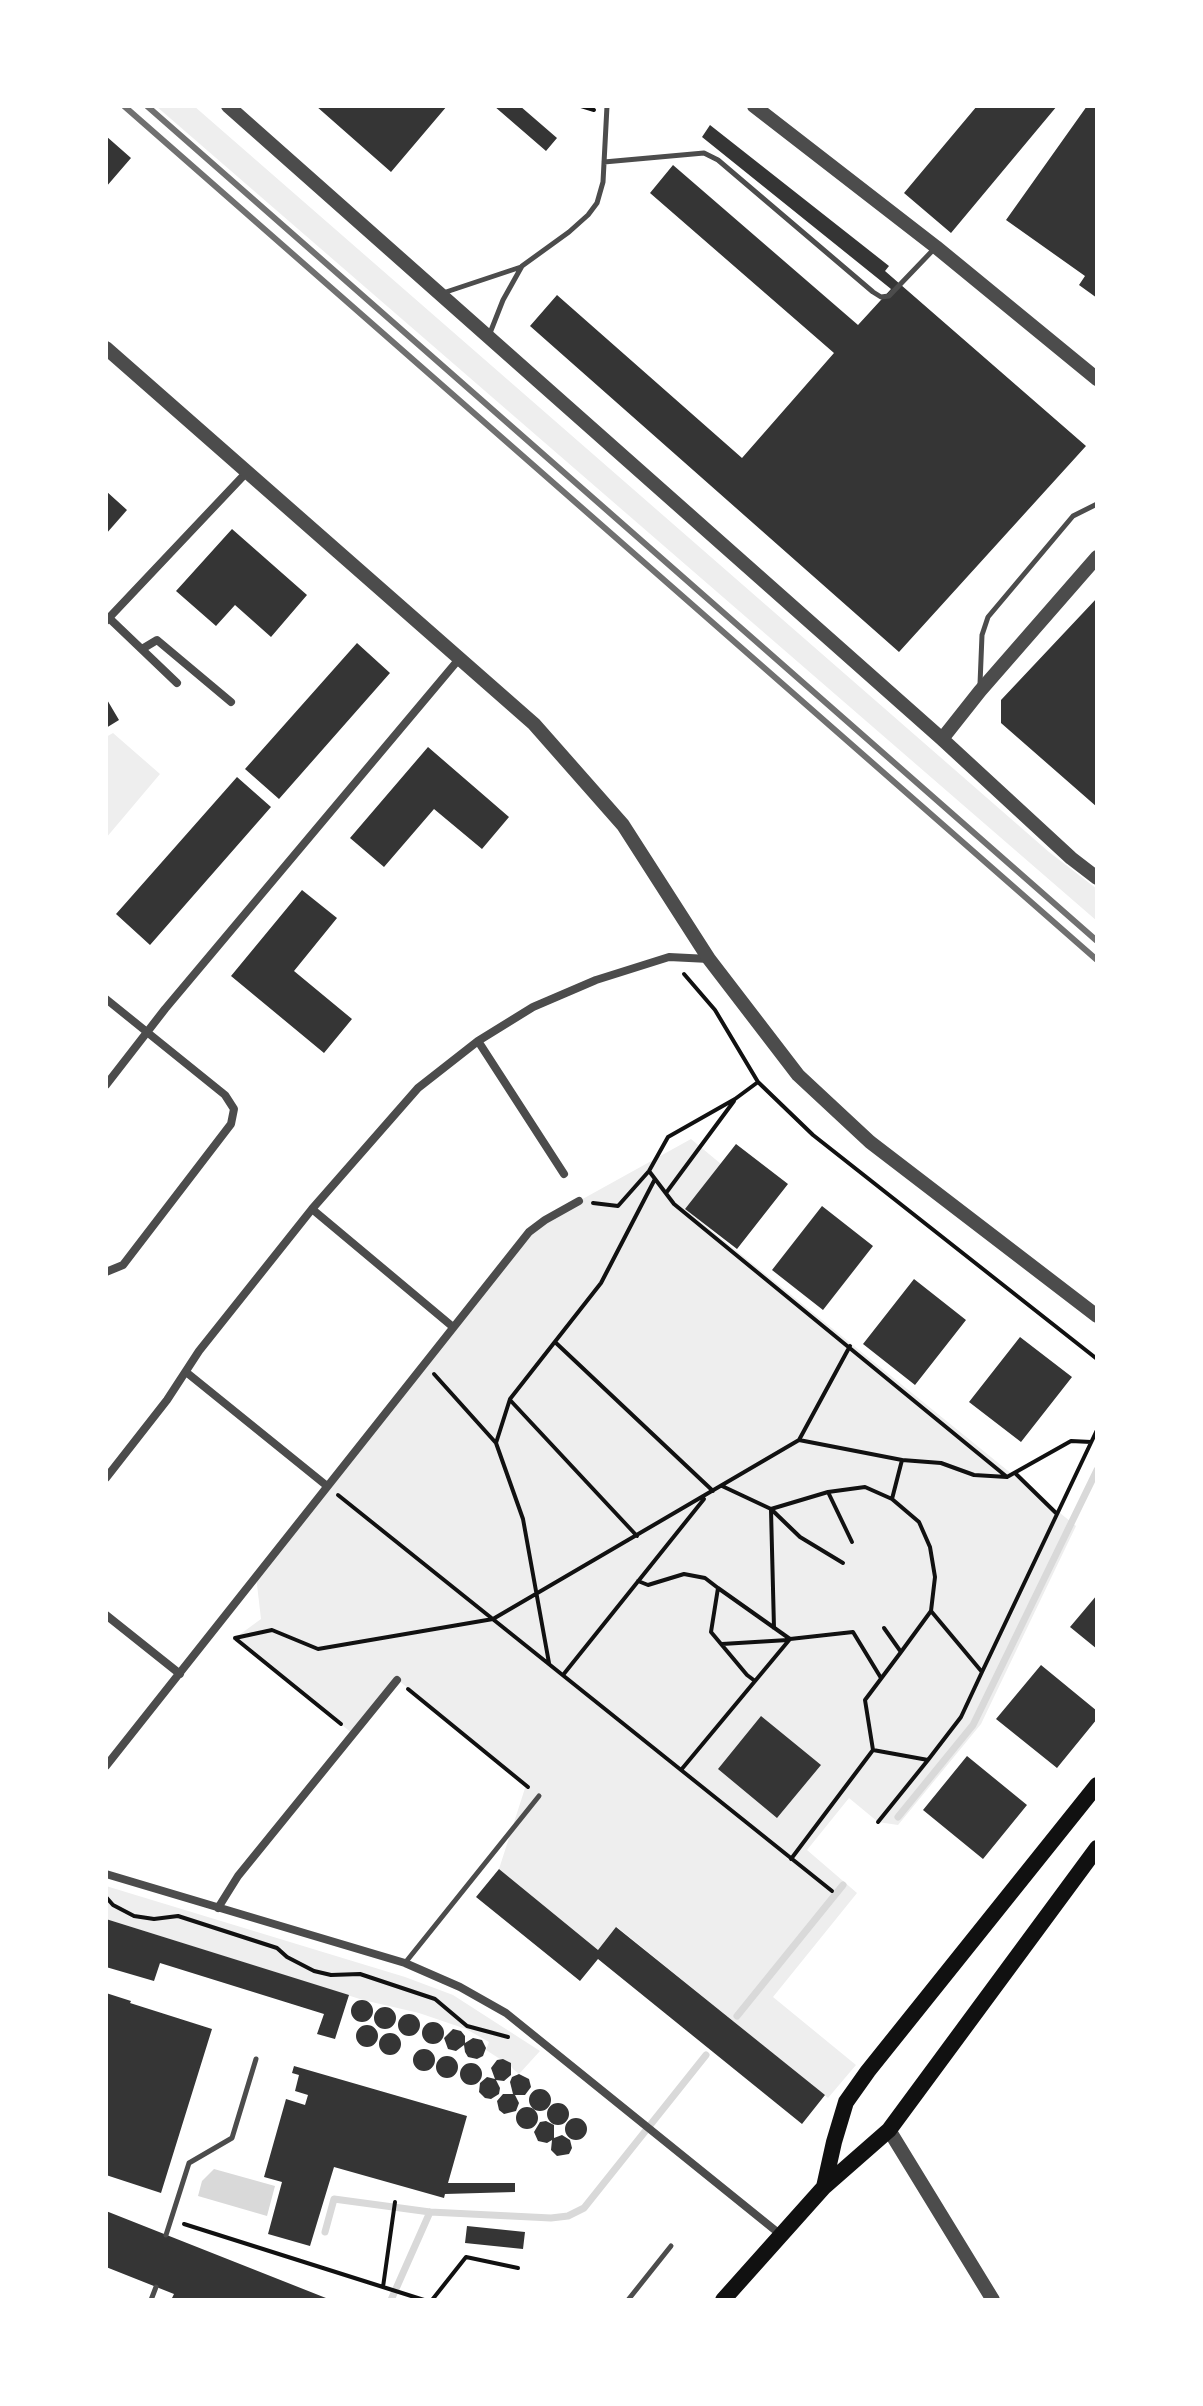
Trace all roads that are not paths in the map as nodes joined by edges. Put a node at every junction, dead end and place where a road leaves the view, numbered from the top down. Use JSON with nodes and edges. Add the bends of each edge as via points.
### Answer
{"nodes":[{"id":1,"x":228,"y":106,"type":"edge"},
{"id":2,"x":607,"y":106,"type":"edge"},
{"id":3,"x":754,"y":106,"type":"edge"},
{"id":4,"x":604,"y":162,"type":"junction"},
{"id":5,"x":936,"y":247,"type":"junction"},
{"id":6,"x":522,"y":266,"type":"junction"},
{"id":7,"x":442,"y":294,"type":"junction"},
{"id":8,"x":490,"y":336,"type":"junction"},
{"id":9,"x":106,"y":348,"type":"edge"},
{"id":10,"x":1097,"y":379,"type":"edge"},
{"id":11,"x":246,"y":473,"type":"junction"},
{"id":12,"x":1097,"y":504,"type":"edge"},
{"id":13,"x":1097,"y":557,"type":"edge"},
{"id":14,"x":108,"y":620,"type":"edge"},
{"id":15,"x":142,"y":649,"type":"junction"},
{"id":16,"x":459,"y":659,"type":"junction"},
{"id":17,"x":177,"y":683,"type":"dead end"},
{"id":18,"x":980,"y":691,"type":"junction"},
{"id":19,"x":231,"y":702,"type":"dead end"},
{"id":20,"x":942,"y":739,"type":"junction"},
{"id":21,"x":1097,"y":878,"type":"edge"},
{"id":22,"x":709,"y":959,"type":"junction"},
{"id":23,"x":106,"y":999,"type":"edge"},
{"id":24,"x":147,"y":1032,"type":"junction"},
{"id":25,"x":478,"y":1041,"type":"junction"},
{"id":26,"x":106,"y":1085,"type":"edge"},
{"id":27,"x":564,"y":1174,"type":"dead end"},
{"id":28,"x":579,"y":1201,"type":"road end"},
{"id":29,"x":312,"y":1209,"type":"junction"},
{"id":30,"x":106,"y":1272,"type":"edge"},
{"id":31,"x":1097,"y":1316,"type":"edge"},
{"id":32,"x":453,"y":1327,"type":"junction"},
{"id":33,"x":186,"y":1372,"type":"junction"},
{"id":34,"x":106,"y":1478,"type":"edge"},
{"id":35,"x":327,"y":1486,"type":"junction"},
{"id":36,"x":106,"y":1615,"type":"edge"},
{"id":37,"x":180,"y":1674,"type":"junction"},
{"id":38,"x":397,"y":1680,"type":"road end"},
{"id":39,"x":106,"y":1766,"type":"edge"},
{"id":40,"x":1097,"y":1785,"type":"edge"},
{"id":41,"x":539,"y":1796,"type":"road end"},
{"id":42,"x":1097,"y":1848,"type":"edge"},
{"id":43,"x":106,"y":1874,"type":"edge"},
{"id":44,"x":218,"y":1908,"type":"junction"},
{"id":45,"x":405,"y":1963,"type":"junction"},
{"id":46,"x":256,"y":2059,"type":"dead end"},
{"id":47,"x":889,"y":2130,"type":"junction"},
{"id":48,"x":824,"y":2187,"type":"junction"},
{"id":49,"x":166,"y":2235,"type":"dead end"},
{"id":50,"x":781,"y":2235,"type":"junction"},
{"id":51,"x":671,"y":2246,"type":"dead end"},
{"id":52,"x":156,"y":2287,"type":"dead end"},
{"id":53,"x":151,"y":2300,"type":"edge"},
{"id":54,"x":628,"y":2300,"type":"edge"},
{"id":55,"x":723,"y":2300,"type":"edge"},
{"id":56,"x":993,"y":2300,"type":"edge"}],
"edges":[{"from":1,"to":7,"type":"street"},
{"from":2,"to":4,"type":"lane"},
{"from":3,"to":5,"type":"street"},
{"from":4,"to":5,"type":"lane","via":[[704,153],[881,297],[889,296]]},
{"from":4,"to":6,"type":"lane","via":[[597,203],[588,215]]},
{"from":5,"to":10,"type":"street"},
{"from":6,"to":7,"type":"lane"},
{"from":6,"to":8,"type":"lane"},
{"from":7,"to":8,"type":"street"},
{"from":8,"to":20,"type":"street"},
{"from":9,"to":11,"type":"street"},
{"from":11,"to":14,"type":"street"},
{"from":11,"to":16,"type":"street"},
{"from":12,"to":18,"type":"lane","via":[[1073,516],[988,617],[982,635]]},
{"from":13,"to":18,"type":"street"},
{"from":14,"to":15,"type":"street"},
{"from":15,"to":17,"type":"street"},
{"from":15,"to":19,"type":"street","via":[[157,640]]},
{"from":16,"to":22,"type":"street","via":[[534,724],[623,825]]},
{"from":16,"to":24,"type":"street"},
{"from":18,"to":20,"type":"street"},
{"from":20,"to":21,"type":"street"},
{"from":22,"to":25,"type":"street","via":[[669,957],[596,980],[533,1007]]},
{"from":22,"to":31,"type":"street","via":[[798,1075],[870,1142]]},
{"from":23,"to":24,"type":"street"},
{"from":24,"to":26,"type":"street"},
{"from":24,"to":30,"type":"street","via":[[225,1095],[234,1109],[231,1124],[123,1265]]},
{"from":25,"to":27,"type":"street"},
{"from":25,"to":29,"type":"street","via":[[418,1088]]},
{"from":28,"to":32,"type":"street","via":[[529,1232]]},
{"from":29,"to":32,"type":"street"},
{"from":29,"to":33,"type":"street"},
{"from":32,"to":35,"type":"street"},
{"from":33,"to":34,"type":"street"},
{"from":33,"to":35,"type":"street"},
{"from":35,"to":37,"type":"street"},
{"from":36,"to":37,"type":"street"},
{"from":37,"to":39,"type":"street"},
{"from":38,"to":44,"type":"street","via":[[238,1876]]},
{"from":40,"to":48,"type":"main road","via":[[846,2102]]},
{"from":41,"to":45,"type":"lane"},
{"from":42,"to":47,"type":"main road"},
{"from":43,"to":44,"type":"street"},
{"from":44,"to":45,"type":"street"},
{"from":45,"to":50,"type":"street","via":[[506,2013]]},
{"from":46,"to":49,"type":"lane","via":[[232,2138],[189,2163]]},
{"from":47,"to":48,"type":"main road"},
{"from":47,"to":56,"type":"street"},
{"from":48,"to":50,"type":"main road"},
{"from":50,"to":55,"type":"main road"},
{"from":51,"to":54,"type":"lane"},
{"from":52,"to":53,"type":"lane"}]}
